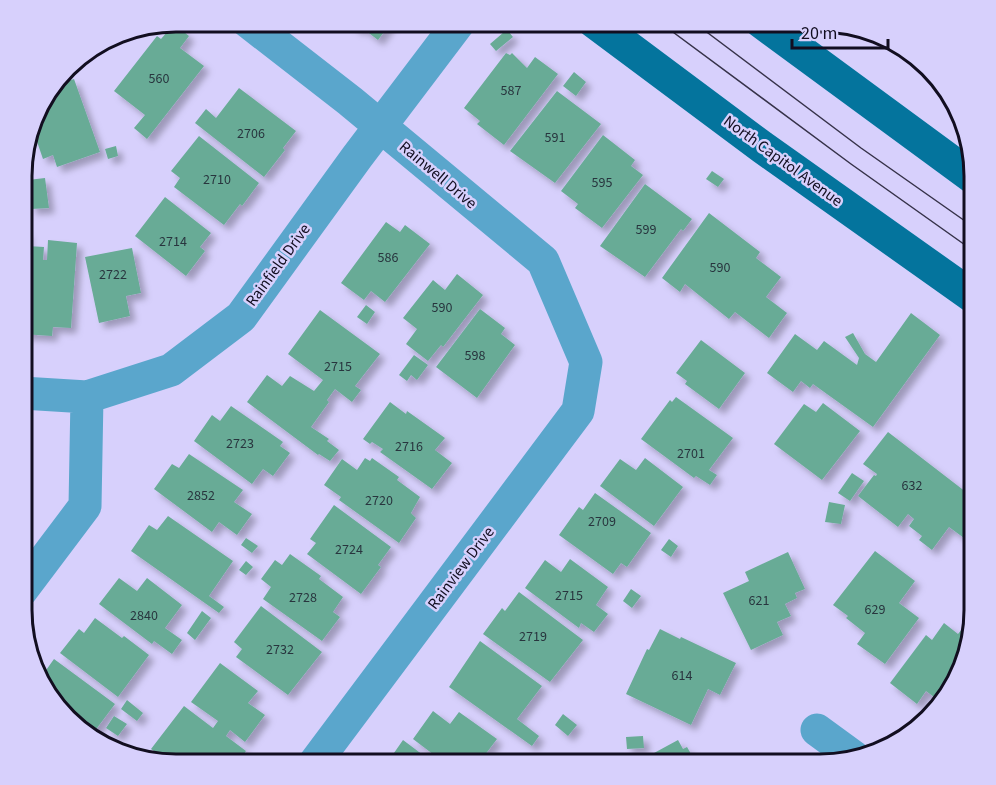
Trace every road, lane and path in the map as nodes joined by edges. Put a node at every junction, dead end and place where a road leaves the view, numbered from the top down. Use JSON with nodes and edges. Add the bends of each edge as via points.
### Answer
{"nodes":[{"id":1,"x":261,"y":32,"type":"edge"},
{"id":2,"x":452,"y":32,"type":"edge"},
{"id":3,"x":608,"y":32,"type":"edge"},
{"id":4,"x":775,"y":32,"type":"edge"},
{"id":5,"x":380,"y":126,"type":"junction"},
{"id":6,"x":964,"y":171,"type":"edge"},
{"id":7,"x":964,"y":290,"type":"edge"},
{"id":8,"x":586,"y":362,"type":"joint"},
{"id":9,"x":32,"y":394,"type":"edge"},
{"id":10,"x":87,"y":397,"type":"junction"},
{"id":11,"x":32,"y":576,"type":"edge"},
{"id":12,"x":817,"y":730,"type":"dead end"},
{"id":13,"x":846,"y":751,"type":"edge"},
{"id":14,"x":322,"y":753,"type":"edge"}],
"edges":[{"from":1,"to":5,"type":"street","name":"Rainwell Drive"},
{"from":2,"to":5,"type":"street","name":"Rainfield Drive"},
{"from":3,"to":7,"type":"main road","name":"North Capitol Avenue"},
{"from":4,"to":6,"type":"main road"},
{"from":5,"to":8,"type":"street","name":"Rainwell Drive","via":[[543,261]]},
{"from":5,"to":10,"type":"street","name":"Rainfield Drive","via":[[241,317],[171,370]]},
{"from":8,"to":14,"type":"street","name":"Rainview Drive","via":[[578,411]]},
{"from":9,"to":10,"type":"street","name":"Rainfield Drive"},
{"from":10,"to":11,"type":"street","via":[[85,506]]},
{"from":12,"to":13,"type":"street"}]}
